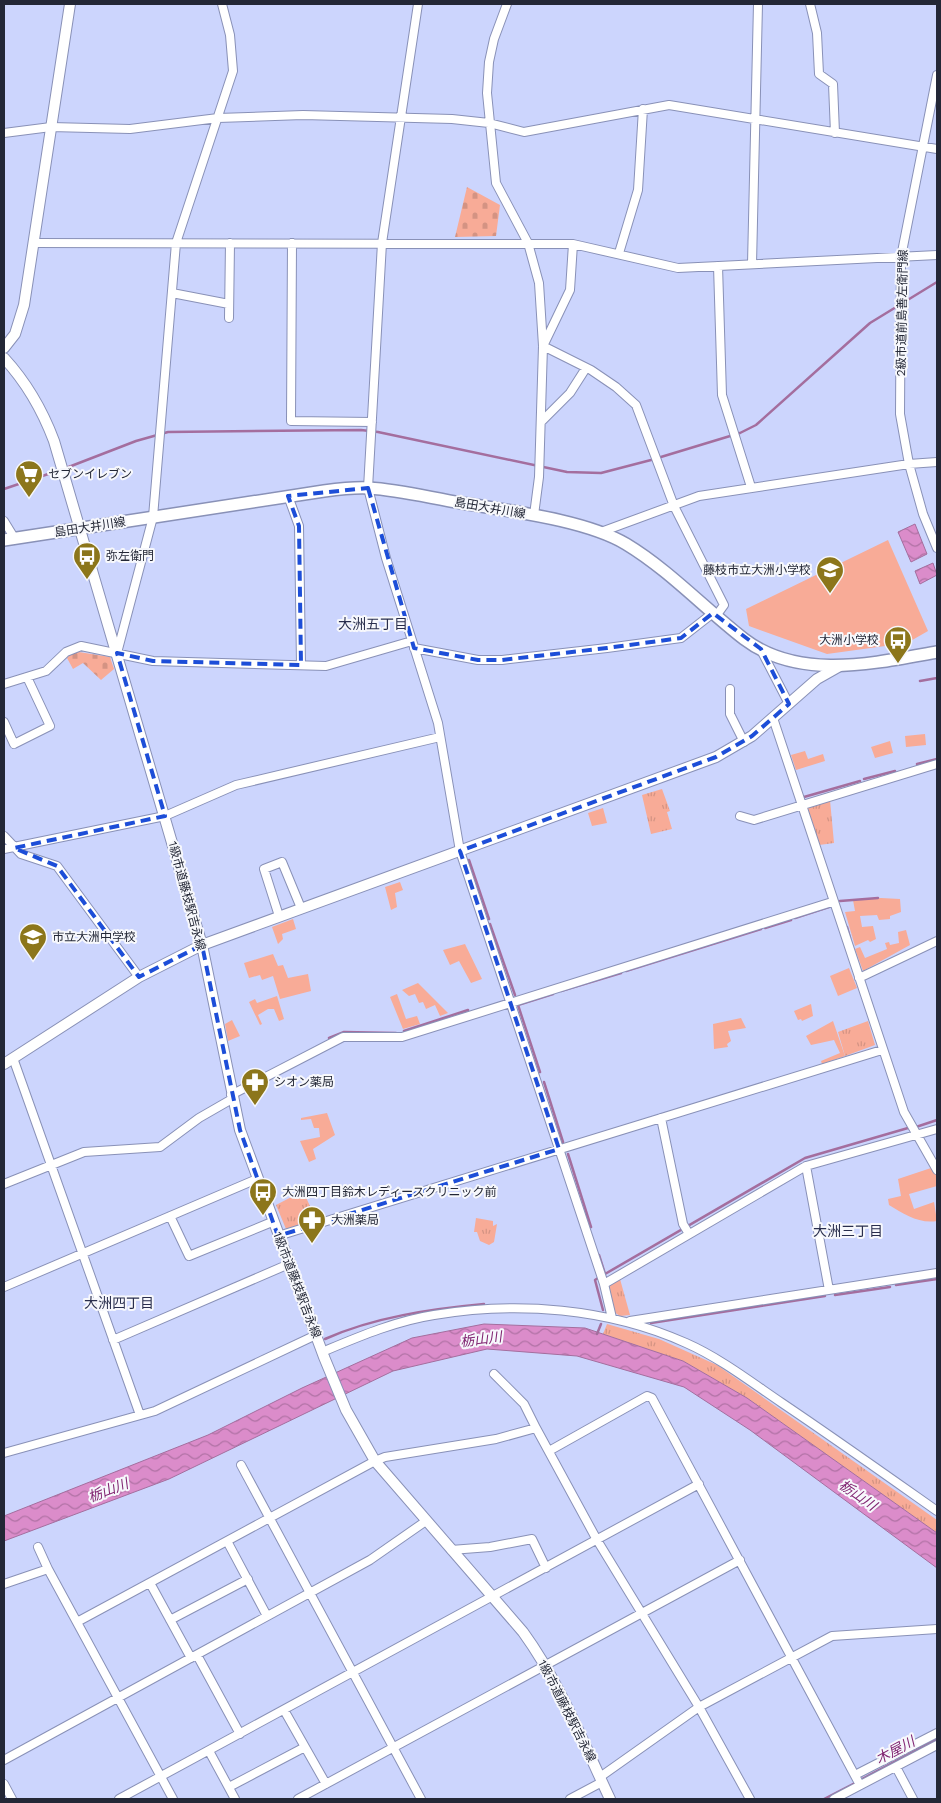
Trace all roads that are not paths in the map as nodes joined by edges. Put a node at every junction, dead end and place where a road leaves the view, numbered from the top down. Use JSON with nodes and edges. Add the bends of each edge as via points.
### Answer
{"nodes":[{"id":1,"x":70,"y":4,"type":"edge"},
{"id":2,"x":222,"y":4,"type":"edge"},
{"id":3,"x":418,"y":4,"type":"edge"},
{"id":4,"x":507,"y":4,"type":"edge"},
{"id":5,"x":758,"y":4,"type":"edge"},
{"id":6,"x":810,"y":4,"type":"edge"},
{"id":7,"x":937,"y":75,"type":"edge"},
{"id":8,"x":643,"y":110,"type":"junction"},
{"id":9,"x":218,"y":118,"type":"junction"},
{"id":10,"x":400,"y":118,"type":"junction"},
{"id":11,"x":756,"y":119,"type":"junction"},
{"id":12,"x":489,"y":123,"type":"junction"},
{"id":13,"x":51,"y":128,"type":"junction"},
{"id":14,"x":4,"y":132,"type":"edge"},
{"id":15,"x":835,"y":133,"type":"junction"},
{"id":16,"x":922,"y":148,"type":"junction"},
{"id":17,"x":937,"y":149,"type":"edge"},
{"id":18,"x":176,"y":242,"type":"junction"},
{"id":19,"x":33,"y":243,"type":"junction"},
{"id":20,"x":230,"y":243,"type":"junction"},
{"id":21,"x":292,"y":243,"type":"junction"},
{"id":22,"x":382,"y":243,"type":"junction"},
{"id":23,"x":528,"y":244,"type":"junction"},
{"id":24,"x":573,"y":244,"type":"junction"},
{"id":25,"x":619,"y":254,"type":"junction"},
{"id":26,"x":937,"y":255,"type":"edge"},
{"id":27,"x":900,"y":256,"type":"junction"},
{"id":28,"x":752,"y":264,"type":"junction"},
{"id":29,"x":718,"y":266,"type":"junction"},
{"id":30,"x":172,"y":293,"type":"junction"},
{"id":31,"x":229,"y":304,"type":"junction"},
{"id":32,"x":229,"y":318,"type":"dead end"},
{"id":33,"x":543,"y":346,"type":"junction"},
{"id":34,"x":4,"y":348,"type":"edge"},
{"id":35,"x":4,"y":358,"type":"edge"},
{"id":36,"x":586,"y":368,"type":"junction"},
{"id":37,"x":541,"y":422,"type":"junction"},
{"id":38,"x":372,"y":425,"type":"junction"},
{"id":39,"x":937,"y":462,"type":"edge"},
{"id":40,"x":909,"y":464,"type":"junction"},
{"id":41,"x":751,"y":487,"type":"junction"},
{"id":42,"x":368,"y":488,"type":"junction"},
{"id":43,"x":288,"y":496,"type":"junction"},
{"id":44,"x":674,"y":506,"type":"junction"},
{"id":45,"x":534,"y":515,"type":"junction"},
{"id":46,"x":153,"y":517,"type":"junction"},
{"id":47,"x":4,"y":521,"type":"edge"},
{"id":48,"x":81,"y":528,"type":"junction"},
{"id":49,"x":600,"y":533,"type":"junction"},
{"id":50,"x":9,"y":540,"type":"edge"},
{"id":51,"x":937,"y":548,"type":"edge"},
{"id":52,"x":715,"y":614,"type":"junction"},
{"id":53,"x":413,"y":645,"type":"junction"},
{"id":54,"x":761,"y":649,"type":"junction"},
{"id":55,"x":937,"y":652,"type":"edge"},
{"id":56,"x":117,"y":653,"type":"junction"},
{"id":57,"x":302,"y":665,"type":"junction"},
{"id":58,"x":840,"y":666,"type":"junction"},
{"id":59,"x":27,"y":677,"type":"junction"},
{"id":60,"x":4,"y":684,"type":"edge"},
{"id":61,"x":730,"y":689,"type":"dead end"},
{"id":62,"x":789,"y":704,"type":"junction"},
{"id":63,"x":773,"y":718,"type":"junction"},
{"id":64,"x":4,"y":722,"type":"edge"},
{"id":65,"x":440,"y":737,"type":"junction"},
{"id":66,"x":744,"y":742,"type":"junction"},
{"id":67,"x":937,"y":764,"type":"edge"},
{"id":68,"x":800,"y":804,"type":"junction"},
{"id":69,"x":165,"y":816,"type":"junction"},
{"id":70,"x":740,"y":816,"type":"dead end"},
{"id":71,"x":4,"y":836,"type":"edge"},
{"id":72,"x":14,"y":848,"type":"junction"},
{"id":73,"x":4,"y":849,"type":"edge"},
{"id":74,"x":460,"y":851,"type":"junction"},
{"id":75,"x":832,"y":902,"type":"junction"},
{"id":76,"x":301,"y":908,"type":"junction"},
{"id":77,"x":279,"y":916,"type":"junction"},
{"id":78,"x":937,"y":942,"type":"edge"},
{"id":79,"x":202,"y":945,"type":"junction"},
{"id":80,"x":139,"y":977,"type":"junction"},
{"id":81,"x":859,"y":978,"type":"junction"},
{"id":82,"x":512,"y":1002,"type":"junction"},
{"id":83,"x":882,"y":1050,"type":"junction"},
{"id":84,"x":8,"y":1061,"type":"edge"},
{"id":85,"x":231,"y":1097,"type":"junction"},
{"id":86,"x":661,"y":1118,"type":"junction"},
{"id":87,"x":937,"y":1129,"type":"edge"},
{"id":88,"x":915,"y":1134,"type":"junction"},
{"id":89,"x":559,"y":1149,"type":"junction"},
{"id":90,"x":49,"y":1165,"type":"junction"},
{"id":91,"x":806,"y":1166,"type":"junction"},
{"id":92,"x":937,"y":1170,"type":"edge"},
{"id":93,"x":257,"y":1179,"type":"junction"},
{"id":94,"x":4,"y":1184,"type":"edge"},
{"id":95,"x":170,"y":1216,"type":"junction"},
{"id":96,"x":272,"y":1222,"type":"junction"},
{"id":97,"x":688,"y":1233,"type":"junction"},
{"id":98,"x":278,"y":1236,"type":"junction"},
{"id":99,"x":81,"y":1254,"type":"junction"},
{"id":100,"x":289,"y":1264,"type":"junction"},
{"id":101,"x":937,"y":1273,"type":"edge"},
{"id":102,"x":604,"y":1284,"type":"junction"},
{"id":103,"x":4,"y":1287,"type":"edge"},
{"id":104,"x":829,"y":1290,"type":"junction"},
{"id":105,"x":612,"y":1318,"type":"junction"},
{"id":106,"x":628,"y":1322,"type":"junction"},
{"id":107,"x":316,"y":1335,"type":"junction"},
{"id":108,"x":113,"y":1340,"type":"junction"},
{"id":109,"x":323,"y":1354,"type":"junction"},
{"id":110,"x":494,"y":1374,"type":"dead end"},
{"id":111,"x":140,"y":1415,"type":"junction"},
{"id":112,"x":536,"y":1428,"type":"junction"},
{"id":113,"x":549,"y":1451,"type":"junction"},
{"id":114,"x":4,"y":1453,"type":"edge"},
{"id":115,"x":375,"y":1461,"type":"junction"},
{"id":116,"x":241,"y":1465,"type":"dead end"},
{"id":117,"x":699,"y":1484,"type":"junction"},
{"id":118,"x":937,"y":1511,"type":"edge"},
{"id":119,"x":268,"y":1519,"type":"junction"},
{"id":120,"x":426,"y":1521,"type":"junction"},
{"id":121,"x":597,"y":1540,"type":"junction"},
{"id":122,"x":227,"y":1541,"type":"junction"},
{"id":123,"x":38,"y":1547,"type":"dead end"},
{"id":124,"x":451,"y":1550,"type":"junction"},
{"id":125,"x":740,"y":1560,"type":"junction"},
{"id":126,"x":546,"y":1568,"type":"junction"},
{"id":127,"x":48,"y":1569,"type":"junction"},
{"id":128,"x":248,"y":1579,"type":"junction"},
{"id":129,"x":150,"y":1583,"type":"junction"},
{"id":130,"x":4,"y":1584,"type":"edge"},
{"id":131,"x":308,"y":1593,"type":"junction"},
{"id":132,"x":492,"y":1597,"type":"junction"},
{"id":133,"x":641,"y":1613,"type":"junction"},
{"id":134,"x":267,"y":1616,"type":"junction"},
{"id":135,"x":170,"y":1620,"type":"junction"},
{"id":136,"x":77,"y":1622,"type":"junction"},
{"id":137,"x":937,"y":1630,"type":"edge"},
{"id":138,"x":194,"y":1656,"type":"junction"},
{"id":139,"x":792,"y":1657,"type":"junction"},
{"id":140,"x":546,"y":1666,"type":"junction"},
{"id":141,"x":352,"y":1673,"type":"junction"},
{"id":142,"x":119,"y":1698,"type":"junction"},
{"id":143,"x":699,"y":1707,"type":"junction"},
{"id":144,"x":284,"y":1710,"type":"junction"},
{"id":145,"x":937,"y":1733,"type":"edge"},
{"id":146,"x":240,"y":1734,"type":"junction"},
{"id":147,"x":937,"y":1745,"type":"edge"},
{"id":148,"x":305,"y":1747,"type":"junction"},
{"id":149,"x":393,"y":1748,"type":"junction"},
{"id":150,"x":209,"y":1751,"type":"junction"},
{"id":151,"x":4,"y":1760,"type":"edge"},
{"id":152,"x":896,"y":1767,"type":"junction"},
{"id":153,"x":855,"y":1776,"type":"junction"},
{"id":154,"x":162,"y":1777,"type":"junction"},
{"id":155,"x":601,"y":1779,"type":"junction"},
{"id":156,"x":4,"y":1784,"type":"edge"},
{"id":157,"x":326,"y":1784,"type":"junction"},
{"id":158,"x":860,"y":1785,"type":"junction"},
{"id":159,"x":229,"y":1787,"type":"junction"},
{"id":160,"x":12,"y":1799,"type":"edge"},
{"id":161,"x":119,"y":1799,"type":"edge"},
{"id":162,"x":174,"y":1799,"type":"edge"},
{"id":163,"x":235,"y":1799,"type":"edge"},
{"id":164,"x":298,"y":1799,"type":"edge"},
{"id":165,"x":421,"y":1799,"type":"edge"},
{"id":166,"x":570,"y":1799,"type":"edge"},
{"id":167,"x":610,"y":1799,"type":"edge"},
{"id":168,"x":750,"y":1799,"type":"edge"},
{"id":169,"x":834,"y":1799,"type":"edge"},
{"id":170,"x":913,"y":1799,"type":"edge"}],
"edges":[{"from":1,"to":13,"type":"street"},
{"from":2,"to":9,"type":"street","via":[[230,35],[232,71]]},
{"from":3,"to":10,"type":"street"},
{"from":4,"to":12,"type":"street","via":[[489,62]]},
{"from":5,"to":11,"type":"street"},
{"from":6,"to":15,"type":"street","via":[[817,33],[819,74],[833,84]]},
{"from":7,"to":16,"type":"street","name":"2級市道前島善左衛門線"},
{"from":8,"to":11,"type":"street","via":[[669,105]]},
{"from":8,"to":12,"type":"street","via":[[524,132]]},
{"from":8,"to":25,"type":"street","via":[[638,190]]},
{"from":9,"to":10,"type":"street","via":[[303,115]]},
{"from":9,"to":13,"type":"street","via":[[130,129]]},
{"from":9,"to":18,"type":"street"},
{"from":10,"to":12,"type":"street"},
{"from":10,"to":22,"type":"street"},
{"from":11,"to":15,"type":"street"},
{"from":11,"to":28,"type":"street"},
{"from":12,"to":23,"type":"street","via":[[496,184]]},
{"from":13,"to":14,"type":"street"},
{"from":13,"to":19,"type":"street"},
{"from":15,"to":16,"type":"street"},
{"from":16,"to":17,"type":"street"},
{"from":16,"to":27,"type":"street","name":"2級市道前島善左衛門線"},
{"from":18,"to":19,"type":"street"},
{"from":18,"to":20,"type":"street"},
{"from":18,"to":30,"type":"street"},
{"from":19,"to":34,"type":"street","via":[[20,321]]},
{"from":20,"to":21,"type":"street"},
{"from":20,"to":31,"type":"street"},
{"from":21,"to":22,"type":"street"},
{"from":21,"to":38,"type":"street","via":[[291,421]]},
{"from":22,"to":23,"type":"street"},
{"from":22,"to":38,"type":"street"},
{"from":23,"to":24,"type":"street"},
{"from":23,"to":33,"type":"street","via":[[539,283]]},
{"from":24,"to":25,"type":"street"},
{"from":24,"to":33,"type":"street","via":[[570,290]]},
{"from":25,"to":29,"type":"street","via":[[678,268]]},
{"from":26,"to":27,"type":"street"},
{"from":27,"to":28,"type":"street"},
{"from":27,"to":40,"type":"street","name":"2級市道前島善左衛門線","via":[[900,414]]},
{"from":28,"to":29,"type":"street"},
{"from":29,"to":41,"type":"street","via":[[722,395]]},
{"from":30,"to":31,"type":"street"},
{"from":30,"to":46,"type":"street"},
{"from":31,"to":32,"type":"street"},
{"from":33,"to":36,"type":"street"},
{"from":33,"to":37,"type":"street"},
{"from":35,"to":48,"type":"street","name":"1級市道藤枝駅吉永線","via":[[25,382],[46,420]]},
{"from":36,"to":37,"type":"street","via":[[570,393]]},
{"from":36,"to":44,"type":"street","via":[[616,387],[636,406]]},
{"from":37,"to":45,"type":"street"},
{"from":38,"to":42,"type":"street"},
{"from":39,"to":40,"type":"street"},
{"from":40,"to":41,"type":"street"},
{"from":40,"to":51,"type":"street","name":"2級市道前島善左衛門線","via":[[923,514]]},
{"from":41,"to":44,"type":"street","via":[[699,496]]},
{"from":42,"to":43,"type":"main road","name":"島田大井川線"},
{"from":42,"to":45,"type":"main road","name":"島田大井川線"},
{"from":42,"to":53,"type":"street"},
{"from":43,"to":46,"type":"main road","name":"島田大井川線"},
{"from":43,"to":57,"type":"street","via":[[299,526]]},
{"from":44,"to":49,"type":"street"},
{"from":44,"to":52,"type":"street","via":[[724,605]]},
{"from":45,"to":49,"type":"main road","name":"島田大井川線"},
{"from":46,"to":48,"type":"main road","name":"島田大井川線"},
{"from":46,"to":56,"type":"street"},
{"from":47,"to":50,"type":"street"},
{"from":48,"to":50,"type":"main road","name":"島田大井川線"},
{"from":48,"to":56,"type":"street","name":"1級市道藤枝駅吉永線"},
{"from":49,"to":52,"type":"main road","name":"島田大井川線","via":[[625,544],[654,564]]},
{"from":52,"to":53,"type":"street","via":[[681,638],[502,660],[478,660]]},
{"from":52,"to":54,"type":"main road","name":"島田大井川線","via":[[745,640]]},
{"from":53,"to":57,"type":"street","via":[[335,664]]},
{"from":53,"to":65,"type":"street"},
{"from":54,"to":58,"type":"main road","name":"島田大井川線","via":[[794,662]]},
{"from":54,"to":62,"type":"street"},
{"from":55,"to":58,"type":"main road","name":"島田大井川線"},
{"from":56,"to":57,"type":"street","via":[[153,661]]},
{"from":56,"to":59,"type":"street","via":[[81,646],[66,652],[46,671]]},
{"from":56,"to":69,"type":"street","name":"1級市道藤枝駅吉永線"},
{"from":58,"to":62,"type":"street","via":[[817,679]]},
{"from":59,"to":60,"type":"street"},
{"from":59,"to":64,"type":"street","via":[[50,726],[14,744]]},
{"from":61,"to":66,"type":"street","via":[[730,714]]},
{"from":62,"to":63,"type":"street"},
{"from":63,"to":66,"type":"street"},
{"from":63,"to":68,"type":"street"},
{"from":65,"to":69,"type":"street","via":[[236,785]]},
{"from":65,"to":74,"type":"street"},
{"from":66,"to":74,"type":"street","via":[[716,757]]},
{"from":67,"to":68,"type":"street"},
{"from":68,"to":70,"type":"street","via":[[754,820]]},
{"from":68,"to":75,"type":"street"},
{"from":69,"to":72,"type":"street"},
{"from":69,"to":79,"type":"street","name":"1級市道藤枝駅吉永線"},
{"from":71,"to":72,"type":"street"},
{"from":72,"to":73,"type":"street"},
{"from":72,"to":80,"type":"street","via":[[21,854],[58,866]]},
{"from":74,"to":76,"type":"street"},
{"from":74,"to":82,"type":"street"},
{"from":75,"to":81,"type":"street"},
{"from":75,"to":82,"type":"street"},
{"from":76,"to":77,"type":"street"},
{"from":76,"to":77,"type":"street","via":[[282,862],[264,869]]},
{"from":77,"to":79,"type":"street"},
{"from":78,"to":81,"type":"street"},
{"from":79,"to":80,"type":"street"},
{"from":79,"to":85,"type":"street","name":"1級市道藤枝駅吉永線"},
{"from":80,"to":84,"type":"street"},
{"from":81,"to":83,"type":"street"},
{"from":82,"to":85,"type":"street","via":[[402,1037],[342,1037]]},
{"from":82,"to":89,"type":"street"},
{"from":83,"to":86,"type":"street"},
{"from":83,"to":88,"type":"street"},
{"from":84,"to":90,"type":"street"},
{"from":85,"to":90,"type":"street","via":[[160,1147],[84,1152]]},
{"from":85,"to":93,"type":"street","name":"1級市道藤枝駅吉永線"},
{"from":86,"to":89,"type":"street"},
{"from":86,"to":97,"type":"street","via":[[683,1224]]},
{"from":87,"to":88,"type":"street"},
{"from":88,"to":91,"type":"street"},
{"from":88,"to":92,"type":"street"},
{"from":89,"to":98,"type":"street"},
{"from":89,"to":102,"type":"street"},
{"from":90,"to":94,"type":"street"},
{"from":90,"to":99,"type":"street"},
{"from":91,"to":97,"type":"street"},
{"from":91,"to":104,"type":"street"},
{"from":93,"to":95,"type":"street"},
{"from":93,"to":96,"type":"street","name":"1級市道藤枝駅吉永線"},
{"from":95,"to":96,"type":"street","via":[[189,1256]]},
{"from":95,"to":99,"type":"street"},
{"from":96,"to":98,"type":"street","name":"1級市道藤枝駅吉永線"},
{"from":97,"to":102,"type":"street"},
{"from":98,"to":100,"type":"street","name":"1級市道藤枝駅吉永線"},
{"from":99,"to":103,"type":"street"},
{"from":99,"to":108,"type":"street"},
{"from":100,"to":107,"type":"street","name":"1級市道藤枝駅吉永線"},
{"from":100,"to":108,"type":"street"},
{"from":101,"to":104,"type":"street"},
{"from":102,"to":105,"type":"street"},
{"from":104,"to":106,"type":"street"},
{"from":105,"to":106,"type":"street"},
{"from":105,"to":109,"type":"street","via":[[547,1310],[490,1308],[432,1315],[358,1336]]},
{"from":106,"to":118,"type":"street","via":[[687,1343],[726,1364]]},
{"from":107,"to":109,"type":"street","name":"1級市道藤枝駅吉永線"},
{"from":107,"to":111,"type":"street","via":[[155,1411]]},
{"from":108,"to":111,"type":"street"},
{"from":109,"to":115,"type":"street","name":"1級市道藤枝駅吉永線","via":[[346,1410]]},
{"from":110,"to":112,"type":"street","via":[[524,1404]]},
{"from":111,"to":114,"type":"street"},
{"from":112,"to":113,"type":"street"},
{"from":112,"to":115,"type":"street","via":[[496,1439]]},
{"from":113,"to":117,"type":"street","via":[[647,1396],[652,1398]]},
{"from":113,"to":121,"type":"street"},
{"from":115,"to":119,"type":"street"},
{"from":115,"to":120,"type":"street","name":"1級市道藤枝駅吉永線"},
{"from":116,"to":119,"type":"street"},
{"from":117,"to":121,"type":"street"},
{"from":117,"to":125,"type":"street"},
{"from":119,"to":122,"type":"street"},
{"from":119,"to":131,"type":"street"},
{"from":120,"to":124,"type":"street","name":"1級市道藤枝駅吉永線"},
{"from":120,"to":131,"type":"street","via":[[370,1560]]},
{"from":121,"to":126,"type":"street"},
{"from":121,"to":133,"type":"street"},
{"from":122,"to":128,"type":"street"},
{"from":122,"to":129,"type":"street"},
{"from":123,"to":127,"type":"street"},
{"from":124,"to":126,"type":"street","via":[[532,1539]]},
{"from":124,"to":132,"type":"street","name":"1級市道藤枝駅吉永線"},
{"from":125,"to":133,"type":"street"},
{"from":125,"to":139,"type":"street"},
{"from":126,"to":132,"type":"street"},
{"from":127,"to":130,"type":"street"},
{"from":127,"to":136,"type":"street"},
{"from":128,"to":134,"type":"street"},
{"from":128,"to":135,"type":"street"},
{"from":129,"to":135,"type":"street"},
{"from":129,"to":136,"type":"street"},
{"from":131,"to":134,"type":"street"},
{"from":131,"to":141,"type":"street"},
{"from":132,"to":140,"type":"street","name":"1級市道藤枝駅吉永線","via":[[523,1632]]},
{"from":132,"to":141,"type":"street"},
{"from":133,"to":140,"type":"street"},
{"from":133,"to":143,"type":"street"},
{"from":134,"to":138,"type":"street"},
{"from":135,"to":138,"type":"street"},
{"from":136,"to":142,"type":"street"},
{"from":137,"to":139,"type":"street","via":[[832,1636]]},
{"from":138,"to":142,"type":"street"},
{"from":138,"to":146,"type":"street"},
{"from":139,"to":143,"type":"street"},
{"from":139,"to":153,"type":"street"},
{"from":140,"to":149,"type":"street"},
{"from":140,"to":155,"type":"street","name":"1級市道藤枝駅吉永線"},
{"from":141,"to":144,"type":"street"},
{"from":141,"to":149,"type":"street"},
{"from":142,"to":151,"type":"street"},
{"from":142,"to":154,"type":"street"},
{"from":143,"to":155,"type":"street"},
{"from":143,"to":168,"type":"street"},
{"from":144,"to":146,"type":"street"},
{"from":144,"to":148,"type":"street"},
{"from":145,"to":153,"type":"street"},
{"from":146,"to":150,"type":"street"},
{"from":147,"to":152,"type":"street"},
{"from":148,"to":157,"type":"street"},
{"from":148,"to":159,"type":"street"},
{"from":149,"to":157,"type":"street"},
{"from":149,"to":165,"type":"street"},
{"from":150,"to":154,"type":"street"},
{"from":150,"to":159,"type":"street"},
{"from":152,"to":158,"type":"street"},
{"from":152,"to":170,"type":"street"},
{"from":153,"to":158,"type":"street"},
{"from":154,"to":161,"type":"street"},
{"from":154,"to":162,"type":"street"},
{"from":155,"to":166,"type":"street"},
{"from":155,"to":167,"type":"street","name":"1級市道藤枝駅吉永線"},
{"from":156,"to":160,"type":"street"},
{"from":157,"to":164,"type":"street"},
{"from":158,"to":169,"type":"street"},
{"from":159,"to":163,"type":"street"}]}
